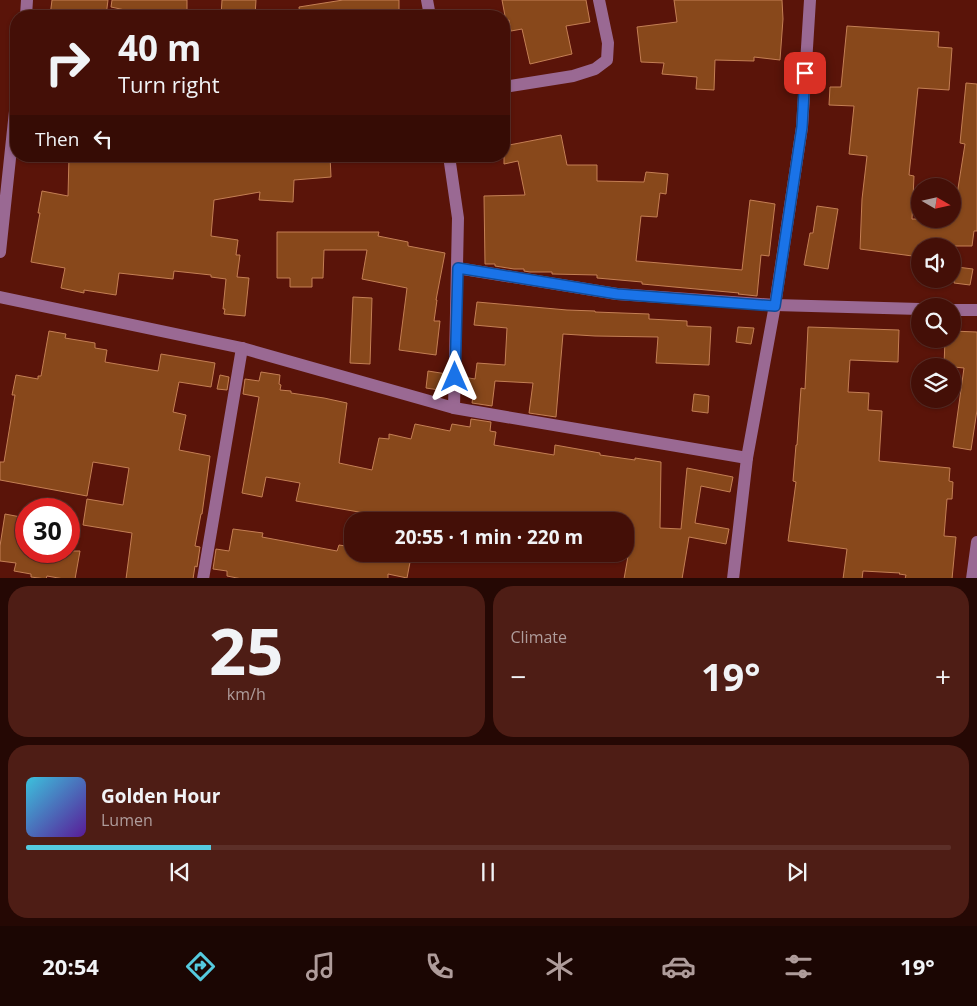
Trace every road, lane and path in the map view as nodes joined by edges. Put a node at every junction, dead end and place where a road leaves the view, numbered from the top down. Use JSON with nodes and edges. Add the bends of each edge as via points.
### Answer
{"nodes":[{"id":1,"x":599,"y":0,"type":"edge"},
{"id":2,"x":810,"y":0,"type":"edge"},
{"id":3,"x":510,"y":86,"type":"edge"},
{"id":4,"x":10,"y":158,"type":"edge"},
{"id":5,"x":450,"y":162,"type":"edge"},
{"id":6,"x":0,"y":252,"type":"edge"},
{"id":7,"x":458,"y":268,"type":"junction"},
{"id":8,"x":0,"y":297,"type":"edge"},
{"id":9,"x":775,"y":306,"type":"junction"},
{"id":10,"x":911,"y":309,"type":"edge"},
{"id":11,"x":961,"y":310,"type":"edge"},
{"id":12,"x":977,"y":310,"type":"edge"},
{"id":13,"x":242,"y":348,"type":"junction"},
{"id":14,"x":454,"y":408,"type":"junction"},
{"id":15,"x":747,"y":458,"type":"junction"},
{"id":16,"x":977,"y":542,"type":"edge"},
{"id":17,"x":203,"y":578,"type":"edge"},
{"id":18,"x":733,"y":578,"type":"edge"},
{"id":19,"x":972,"y":578,"type":"edge"}],
"edges":[{"from":1,"to":3,"type":"street","via":[[608,43],[607,60],[596,69],[573,76]]},
{"from":2,"to":9,"type":"street","via":[[802,127]]},
{"from":4,"to":6,"type":"street"},
{"from":5,"to":7,"type":"street","via":[[458,218]]},
{"from":7,"to":9,"type":"street","via":[[617,294]]},
{"from":7,"to":14,"type":"street"},
{"from":8,"to":13,"type":"street"},
{"from":9,"to":10,"type":"street"},
{"from":9,"to":15,"type":"street"},
{"from":11,"to":12,"type":"street"},
{"from":13,"to":14,"type":"street"},
{"from":13,"to":17,"type":"street"},
{"from":14,"to":15,"type":"street"},
{"from":15,"to":18,"type":"street"},
{"from":16,"to":19,"type":"street"}]}
